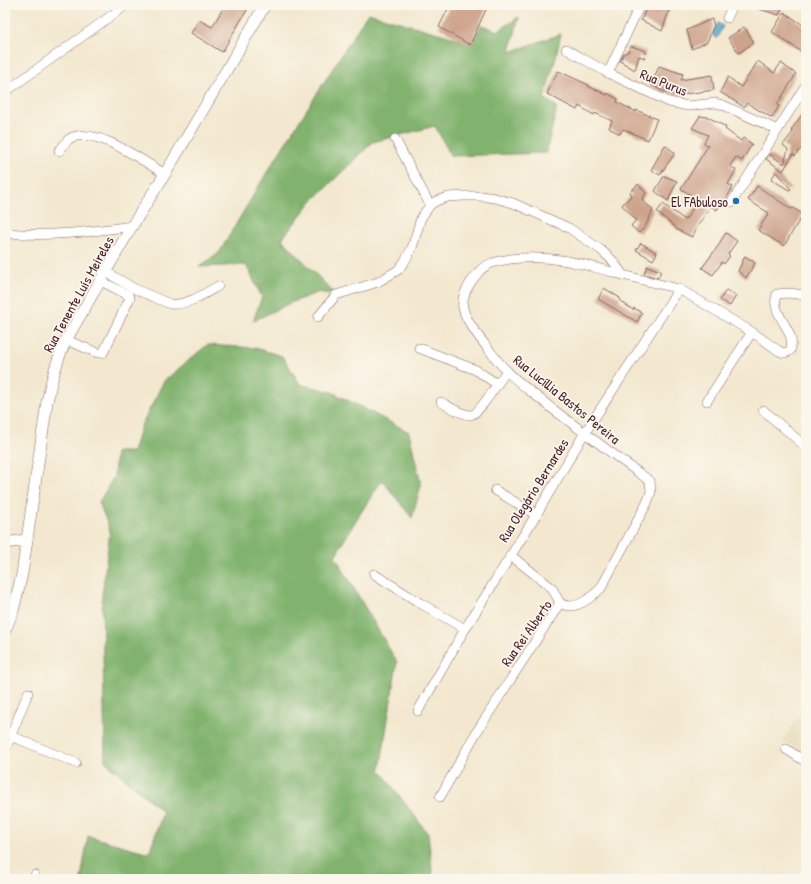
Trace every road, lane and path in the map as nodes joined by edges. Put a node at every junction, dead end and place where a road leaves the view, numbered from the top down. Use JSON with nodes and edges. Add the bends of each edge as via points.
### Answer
{"nodes":[{"id":1,"x":126,"y":5,"type":"edge"},
{"id":2,"x":265,"y":5,"type":"edge"},
{"id":3,"x":640,"y":5,"type":"edge"},
{"id":4,"x":733,"y":5,"type":"edge"},
{"id":5,"x":727,"y":18,"type":"dead end"},
{"id":6,"x":566,"y":49,"type":"dead end"},
{"id":7,"x":608,"y":73,"type":"junction"},
{"id":8,"x":806,"y":85,"type":"edge"},
{"id":9,"x":5,"y":92,"type":"edge"},
{"id":10,"x":778,"y":130,"type":"junction"},
{"id":11,"x":395,"y":139,"type":"dead end"},
{"id":12,"x":59,"y":151,"type":"dead end"},
{"id":13,"x":165,"y":174,"type":"junction"},
{"id":14,"x":732,"y":202,"type":"dead end"},
{"id":15,"x":430,"y":205,"type":"junction"},
{"id":16,"x":132,"y":226,"type":"junction"},
{"id":17,"x":5,"y":232,"type":"edge"},
{"id":18,"x":623,"y":276,"type":"junction"},
{"id":19,"x":103,"y":277,"type":"junction"},
{"id":20,"x":218,"y":286,"type":"dead end"},
{"id":21,"x":678,"y":288,"type":"junction"},
{"id":22,"x":806,"y":296,"type":"edge"},
{"id":23,"x":318,"y":317,"type":"dead end"},
{"id":24,"x":752,"y":332,"type":"junction"},
{"id":25,"x":66,"y":340,"type":"junction"},
{"id":26,"x":419,"y":348,"type":"dead end"},
{"id":27,"x":507,"y":371,"type":"junction"},
{"id":28,"x":496,"y":384,"type":"junction"},
{"id":29,"x":707,"y":401,"type":"dead end"},
{"id":30,"x":441,"y":402,"type":"dead end"},
{"id":31,"x":763,"y":410,"type":"dead end"},
{"id":32,"x":584,"y":434,"type":"junction"},
{"id":33,"x":806,"y":447,"type":"edge"},
{"id":34,"x":650,"y":481,"type":"joint"},
{"id":35,"x":495,"y":490,"type":"dead end"},
{"id":36,"x":536,"y":515,"type":"junction"},
{"id":37,"x":27,"y":540,"type":"junction"},
{"id":38,"x":5,"y":543,"type":"edge"},
{"id":39,"x":510,"y":555,"type":"junction"},
{"id":40,"x":374,"y":574,"type":"dead end"},
{"id":41,"x":560,"y":604,"type":"junction"},
{"id":42,"x":465,"y":629,"type":"junction"},
{"id":43,"x":5,"y":630,"type":"edge"},
{"id":44,"x":28,"y":693,"type":"dead end"},
{"id":45,"x":418,"y":711,"type":"dead end"},
{"id":46,"x":7,"y":739,"type":"edge"},
{"id":47,"x":786,"y":749,"type":"dead end"},
{"id":48,"x":5,"y":750,"type":"edge"},
{"id":49,"x":806,"y":762,"type":"edge"},
{"id":50,"x":76,"y":763,"type":"dead end"},
{"id":51,"x":440,"y":797,"type":"dead end"}],
"edges":[{"from":1,"to":9,"type":"street"},
{"from":2,"to":13,"type":"main road","name":"Rua Tenente Luís Meireles"},
{"from":3,"to":7,"type":"street"},
{"from":4,"to":5,"type":"street"},
{"from":6,"to":7,"type":"street","name":"Rua Purus"},
{"from":7,"to":10,"type":"street","name":"Rua Purus","via":[[669,102],[688,106],[715,103],[723,105]]},
{"from":8,"to":10,"type":"street"},
{"from":10,"to":14,"type":"street"},
{"from":11,"to":15,"type":"street"},
{"from":12,"to":13,"type":"street","via":[[69,140],[86,136],[96,137],[107,140]]},
{"from":13,"to":16,"type":"main road","name":"Rua Tenente Luís Meireles"},
{"from":15,"to":18,"type":"street","via":[[448,197],[464,196],[495,198],[514,203],[570,228],[601,250],[613,261]]},
{"from":15,"to":23,"type":"street","via":[[421,218],[412,248],[398,270],[378,282],[336,294]]},
{"from":16,"to":17,"type":"street","via":[[80,233]]},
{"from":16,"to":19,"type":"main road","name":"Rua Tenente Luís Meireles"},
{"from":18,"to":21,"type":"street","name":"Rua Lucíllia Bastos Pereira"},
{"from":18,"to":27,"type":"street","name":"Rua Lucíllia Bastos Pereira","via":[[544,257],[522,258],[486,265],[472,279],[466,290],[462,302],[463,309],[477,334]]},
{"from":19,"to":20,"type":"street","via":[[170,304],[195,299]]},
{"from":19,"to":25,"type":"main road","name":"Rua Tenente Luís Meireles"},
{"from":19,"to":25,"type":"street","via":[[130,298],[103,353]]},
{"from":21,"to":24,"type":"street","name":"Rua Lucíllia Bastos Pereira"},
{"from":21,"to":32,"type":"street","name":"Rua Olegário Bernardes"},
{"from":22,"to":24,"type":"street","name":"Rua Lucíllia Bastos Pereira","via":[[784,293],[777,294],[775,299],[777,310],[792,340],[790,351],[779,351]]},
{"from":24,"to":29,"type":"street"},
{"from":25,"to":37,"type":"main road","name":"Rua Tenente Luís Meireles","via":[[52,376]]},
{"from":26,"to":28,"type":"street","via":[[476,370]]},
{"from":27,"to":28,"type":"street"},
{"from":27,"to":32,"type":"street","name":"Rua Lucíllia Bastos Pereira"},
{"from":28,"to":30,"type":"street","via":[[482,407],[471,416]]},
{"from":31,"to":33,"type":"street"},
{"from":32,"to":34,"type":"street","name":"Rua Lucíllia Bastos Pereira"},
{"from":32,"to":36,"type":"street","name":"Rua Olegário Bernardes"},
{"from":34,"to":41,"type":"street","name":"Rua Rei Alberto","via":[[650,497],[600,588],[573,607]]},
{"from":35,"to":36,"type":"street"},
{"from":36,"to":39,"type":"street","name":"Rua Olegário Bernardes"},
{"from":37,"to":38,"type":"main road"},
{"from":37,"to":43,"type":"main road","name":"Rua Tenente Luís Meireles","via":[[22,574]]},
{"from":39,"to":41,"type":"street","via":[[552,588]]},
{"from":39,"to":42,"type":"street","name":"Rua Olegário Bernardes"},
{"from":40,"to":42,"type":"street"},
{"from":41,"to":51,"type":"street","name":"Rua Rei Alberto","via":[[476,732]]},
{"from":42,"to":45,"type":"street","name":"Rua Olegário Bernardes"},
{"from":44,"to":46,"type":"street"},
{"from":46,"to":48,"type":"street"},
{"from":46,"to":50,"type":"street","via":[[16,738]]},
{"from":47,"to":49,"type":"street"}]}
